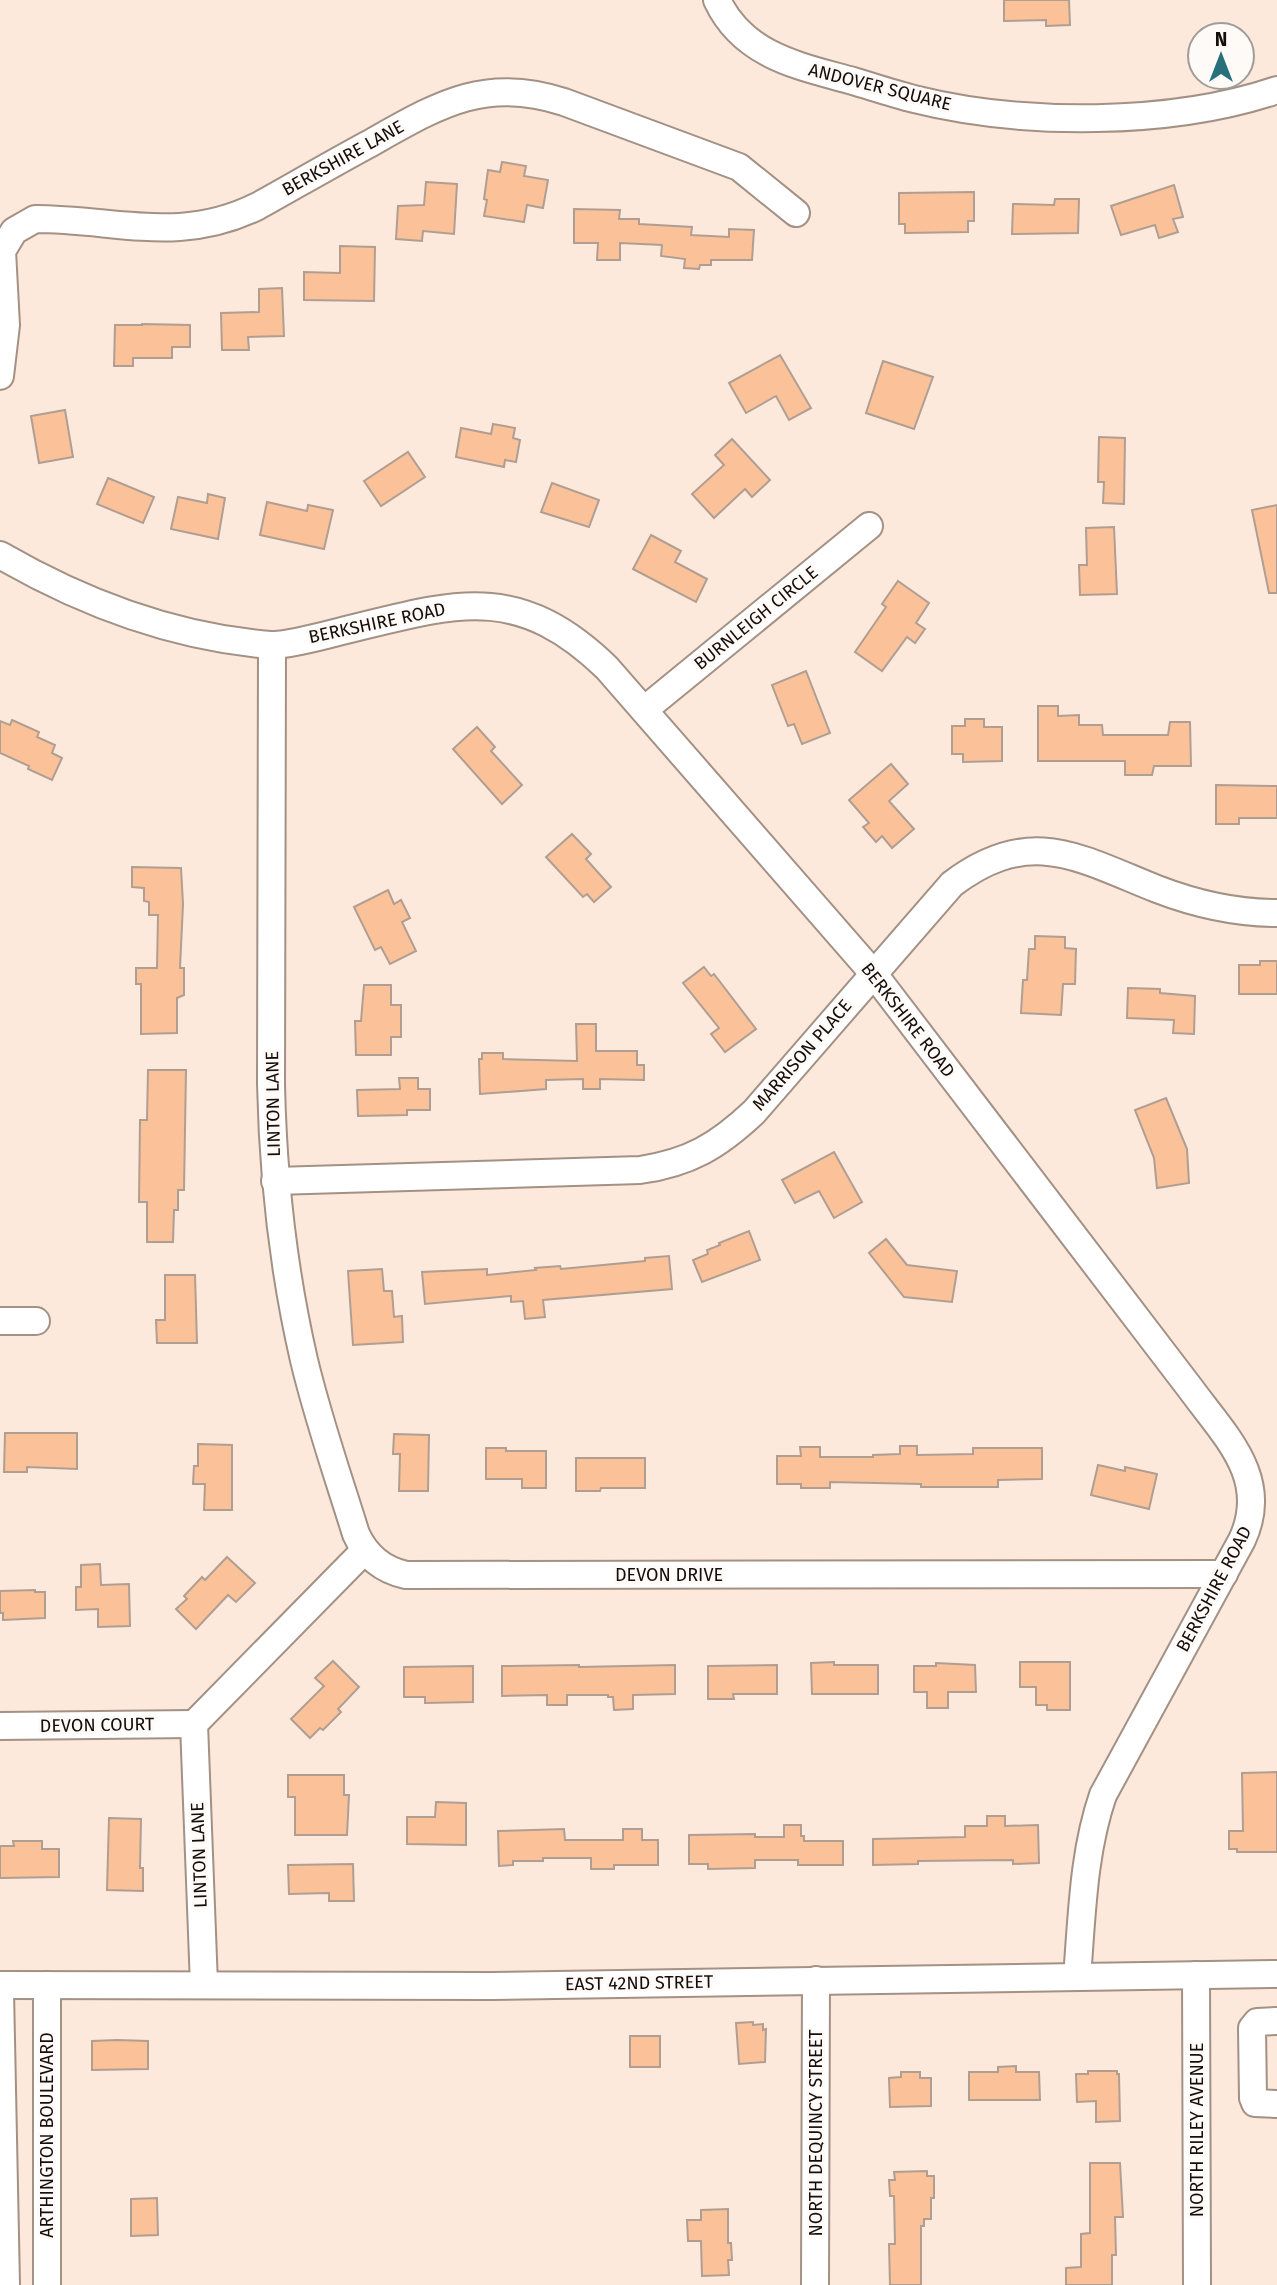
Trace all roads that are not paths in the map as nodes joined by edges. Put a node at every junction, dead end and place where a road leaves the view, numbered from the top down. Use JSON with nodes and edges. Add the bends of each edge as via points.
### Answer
{"nodes":[{"id":1,"x":717,"y":0,"type":"edge"},
{"id":2,"x":1277,"y":90,"type":"edge"},
{"id":3,"x":796,"y":213,"type":"dead end"},
{"id":4,"x":0,"y":376,"type":"edge"},
{"id":5,"x":869,"y":526,"type":"dead end"},
{"id":6,"x":0,"y":555,"type":"edge"},
{"id":7,"x":272,"y":646,"type":"junction"},
{"id":8,"x":644,"y":710,"type":"junction"},
{"id":9,"x":1277,"y":913,"type":"edge"},
{"id":10,"x":873,"y":973,"type":"junction"},
{"id":11,"x":275,"y":1181,"type":"junction"},
{"id":12,"x":0,"y":1321,"type":"edge"},
{"id":13,"x":36,"y":1321,"type":"dead end"},
{"id":14,"x":365,"y":1550,"type":"junction"},
{"id":15,"x":1224,"y":1574,"type":"junction"},
{"id":16,"x":194,"y":1724,"type":"junction"},
{"id":17,"x":0,"y":1726,"type":"edge"},
{"id":18,"x":1277,"y":1974,"type":"edge"},
{"id":19,"x":1196,"y":1975,"type":"junction"},
{"id":20,"x":1077,"y":1977,"type":"junction"},
{"id":21,"x":816,"y":1980,"type":"junction"},
{"id":22,"x":0,"y":1985,"type":"edge"},
{"id":23,"x":47,"y":1985,"type":"junction"},
{"id":24,"x":204,"y":1985,"type":"junction"},
{"id":25,"x":0,"y":1991,"type":"edge"},
{"id":26,"x":1277,"y":2021,"type":"edge"},
{"id":27,"x":1277,"y":2104,"type":"edge"},
{"id":28,"x":6,"y":2285,"type":"edge"},
{"id":29,"x":47,"y":2285,"type":"edge"},
{"id":30,"x":815,"y":2285,"type":"edge"},
{"id":31,"x":1197,"y":2285,"type":"edge"}],
"edges":[{"from":1,"to":2,"type":"street","name":"ANDOVER SQUARE","via":[[743,36],[772,56],[913,99],[990,112],[1108,118],[1207,107]]},
{"from":3,"to":4,"type":"street","name":"BERKSHIRE LANE","via":[[739,167],[564,102],[510,91],[465,97],[423,114],[242,214],[206,226],[149,228],[35,219],[19,227],[2,251],[6,325]]},
{"from":5,"to":8,"type":"street","name":"BURNLEIGH CIRCLE"},
{"from":6,"to":7,"type":"street","name":"BERKSHIRE ROAD","via":[[71,593],[147,621]]},
{"from":7,"to":8,"type":"street","name":"BERKSHIRE ROAD","via":[[427,610],[454,606],[508,609],[566,633],[607,668]]},
{"from":7,"to":11,"type":"street","name":"LINTON LANE"},
{"from":8,"to":10,"type":"street","name":"BERKSHIRE ROAD"},
{"from":9,"to":10,"type":"street","name":"MARRISON PLACE","via":[[1202,904],[1079,856],[1025,853],[990,861],[952,884]]},
{"from":10,"to":11,"type":"street","name":"MARRISON PLACE","via":[[741,1125],[711,1147],[677,1163],[640,1170]]},
{"from":10,"to":15,"type":"street","name":"BERKSHIRE ROAD","via":[[1236,1451],[1249,1477],[1252,1504],[1246,1532]]},
{"from":11,"to":14,"type":"street","name":"LINTON LANE","via":[[305,1362],[356,1534]]},
{"from":12,"to":13,"type":"street"},
{"from":14,"to":15,"type":"street","name":"DEVON DRIVE","via":[[375,1561],[406,1576]]},
{"from":14,"to":16,"type":"street"},
{"from":15,"to":20,"type":"street","name":"BERKSHIRE ROAD","via":[[1103,1795],[1088,1853]]},
{"from":16,"to":17,"type":"street","name":"DEVON COURT"},
{"from":16,"to":24,"type":"street","name":"LINTON LANE"},
{"from":18,"to":19,"type":"street","name":"EAST 42ND STREET"},
{"from":19,"to":20,"type":"street","name":"EAST 42ND STREET"},
{"from":19,"to":31,"type":"street","name":"NORTH RILEY AVENUE"},
{"from":20,"to":21,"type":"street","name":"EAST 42ND STREET"},
{"from":21,"to":24,"type":"street","name":"EAST 42ND STREET"},
{"from":21,"to":30,"type":"street","name":"NORTH DEQUINCY STREET"},
{"from":22,"to":23,"type":"street","name":"EAST 42ND STREET"},
{"from":23,"to":24,"type":"street","name":"EAST 42ND STREET"},
{"from":23,"to":29,"type":"street","name":"ARTHINGTON BOULEVARD"},
{"from":25,"to":28,"type":"street"},
{"from":26,"to":27,"type":"street","via":[[1257,2022],[1252,2028],[1253,2098],[1255,2103]]}]}
